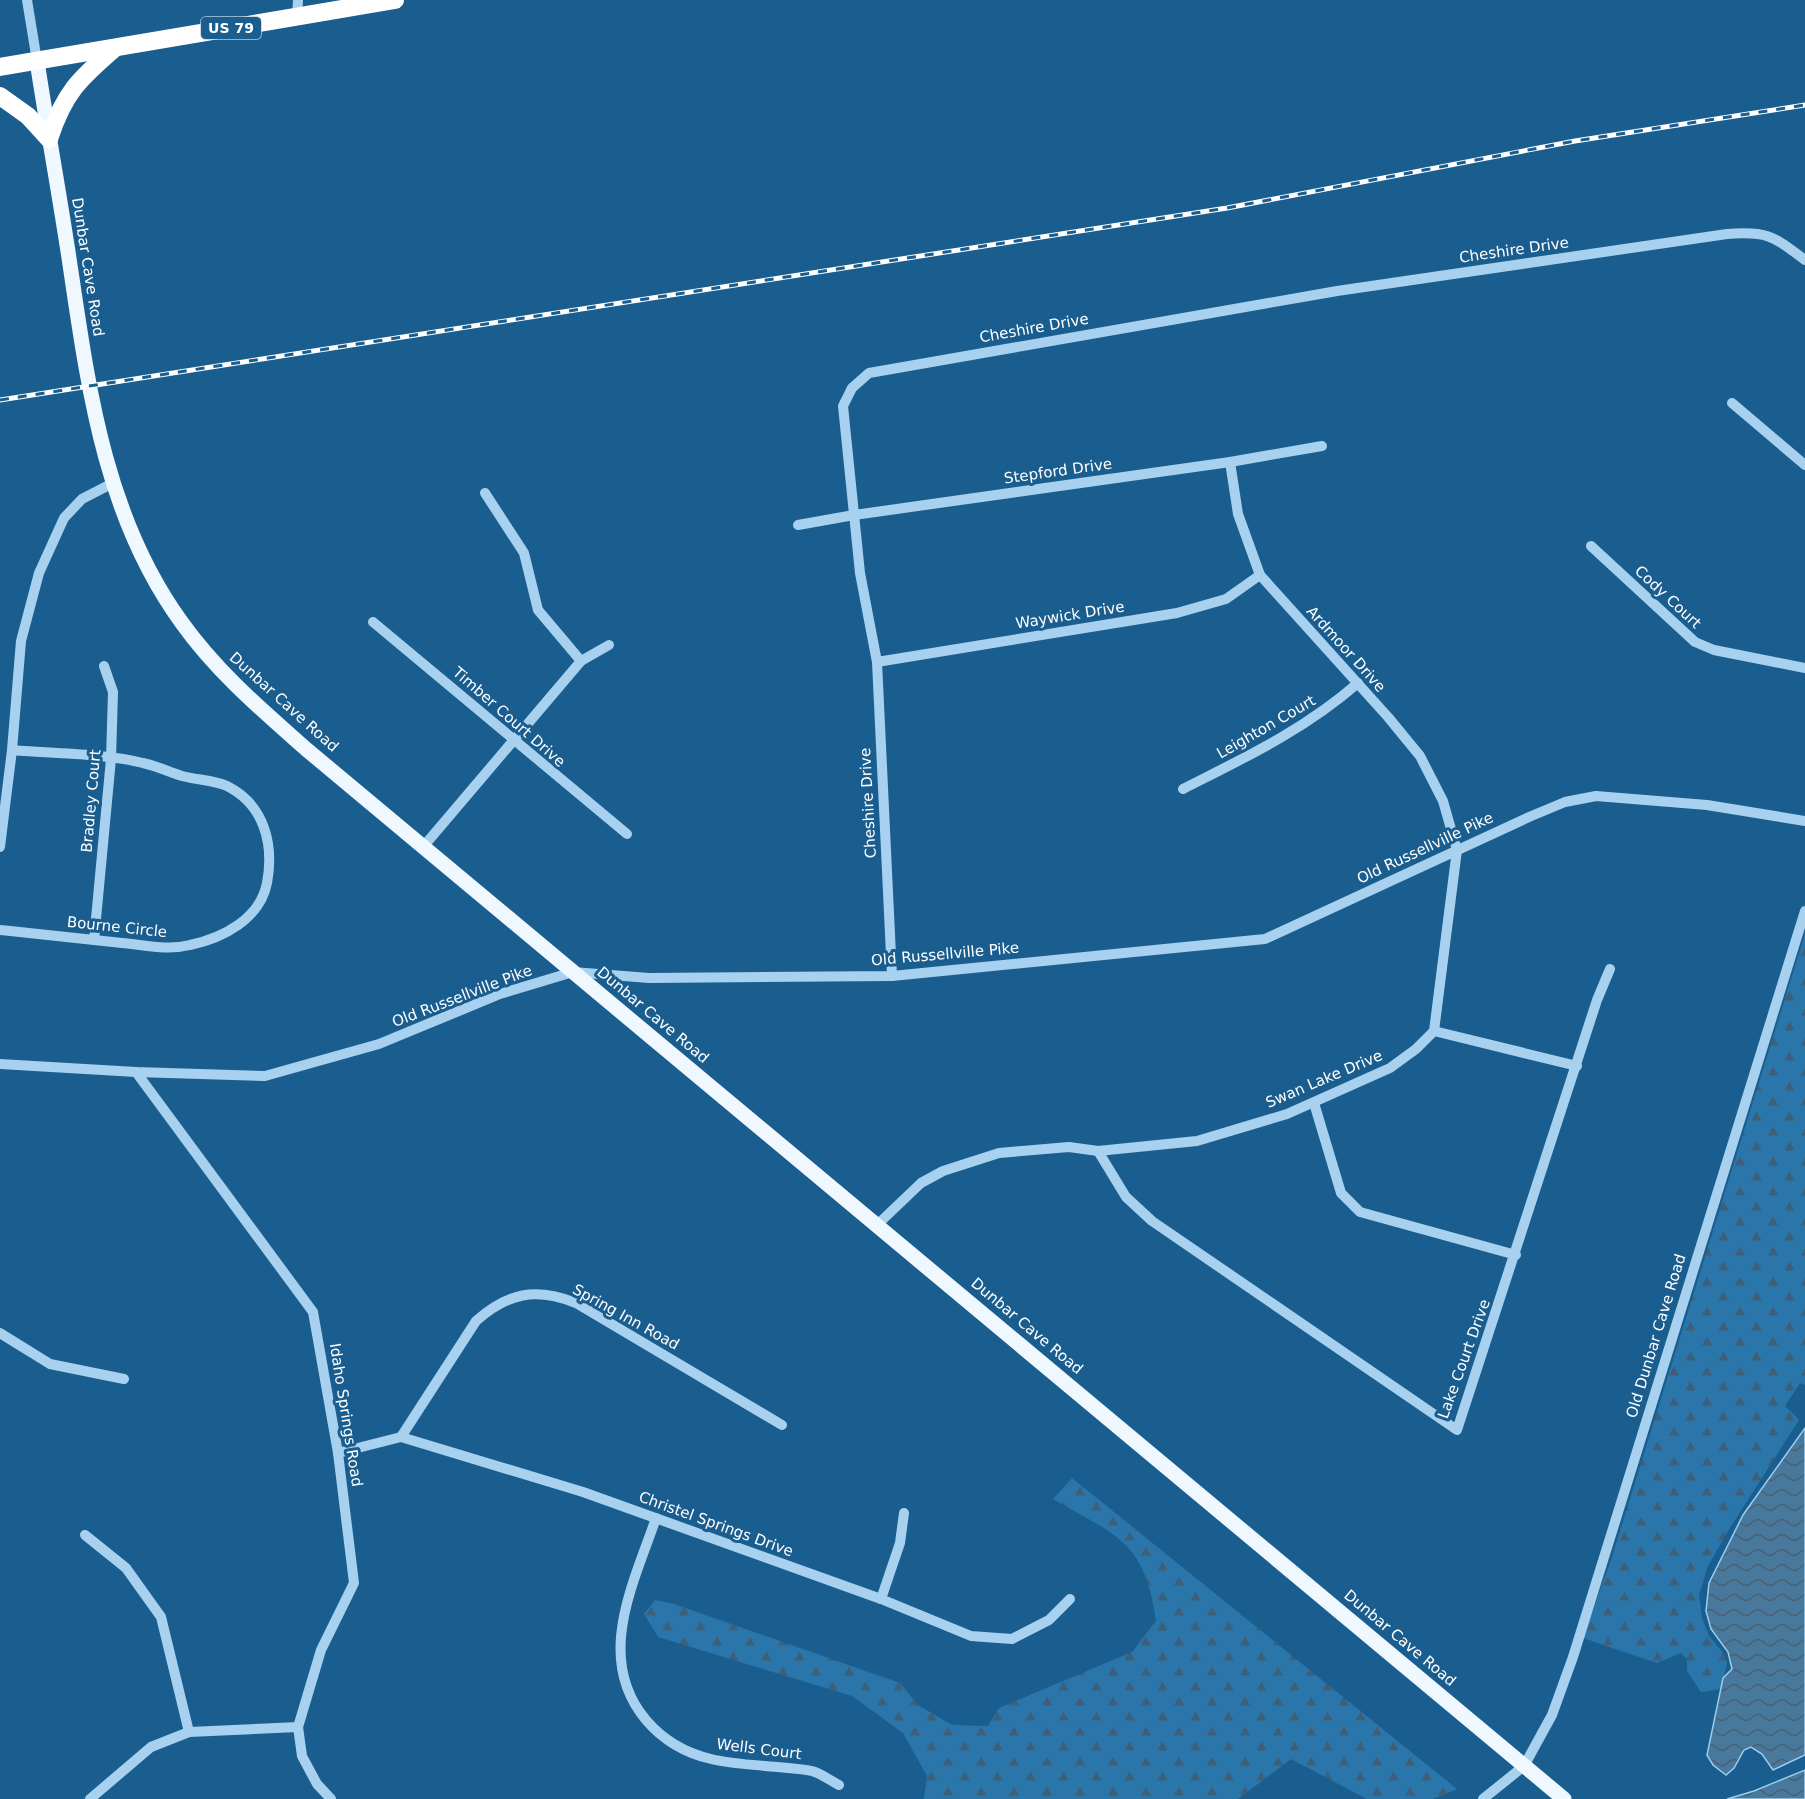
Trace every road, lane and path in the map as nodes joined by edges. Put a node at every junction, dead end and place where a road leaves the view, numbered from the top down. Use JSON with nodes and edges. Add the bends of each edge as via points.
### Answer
{"nodes":[{"id":1,"x":27,"y":0,"type":"edge"},
{"id":2,"x":394,"y":0,"type":"edge"},
{"id":3,"x":297,"y":8,"type":"edge"},
{"id":4,"x":116,"y":47,"type":"junction"},
{"id":5,"x":37,"y":61,"type":"junction"},
{"id":6,"x":0,"y":67,"type":"edge"},
{"id":7,"x":0,"y":96,"type":"edge"},
{"id":8,"x":49,"y":139,"type":"junction"},
{"id":9,"x":1805,"y":260,"type":"edge"},
{"id":10,"x":1731,"y":402,"type":"dead end"},
{"id":11,"x":1322,"y":446,"type":"dead end"},
{"id":12,"x":1230,"y":462,"type":"junction"},
{"id":13,"x":1805,"y":465,"type":"edge"},
{"id":14,"x":111,"y":484,"type":"junction"},
{"id":15,"x":485,"y":493,"type":"dead end"},
{"id":16,"x":854,"y":515,"type":"junction"},
{"id":17,"x":798,"y":525,"type":"dead end"},
{"id":18,"x":1591,"y":546,"type":"dead end"},
{"id":19,"x":1260,"y":575,"type":"junction"},
{"id":20,"x":373,"y":622,"type":"dead end"},
{"id":21,"x":609,"y":645,"type":"dead end"},
{"id":22,"x":581,"y":661,"type":"junction"},
{"id":23,"x":877,"y":662,"type":"junction"},
{"id":24,"x":104,"y":666,"type":"dead end"},
{"id":25,"x":1805,"y":668,"type":"edge"},
{"id":26,"x":1358,"y":683,"type":"junction"},
{"id":27,"x":512,"y":739,"type":"junction"},
{"id":28,"x":12,"y":750,"type":"junction"},
{"id":29,"x":111,"y":759,"type":"junction"},
{"id":30,"x":1183,"y":789,"type":"dead end"},
{"id":31,"x":1805,"y":821,"type":"edge"},
{"id":32,"x":627,"y":834,"type":"dead end"},
{"id":33,"x":0,"y":847,"type":"edge"},
{"id":34,"x":423,"y":847,"type":"junction"},
{"id":35,"x":1457,"y":850,"type":"junction"},
{"id":36,"x":1805,"y":911,"type":"edge"},
{"id":37,"x":0,"y":930,"type":"edge"},
{"id":38,"x":94,"y":940,"type":"junction"},
{"id":39,"x":1610,"y":969,"type":"dead end"},
{"id":40,"x":573,"y":972,"type":"junction"},
{"id":41,"x":892,"y":976,"type":"junction"},
{"id":42,"x":1434,"y":1031,"type":"junction"},
{"id":43,"x":0,"y":1064,"type":"edge"},
{"id":44,"x":1577,"y":1066,"type":"junction"},
{"id":45,"x":136,"y":1072,"type":"junction"},
{"id":46,"x":1314,"y":1103,"type":"junction"},
{"id":47,"x":1098,"y":1151,"type":"junction"},
{"id":48,"x":877,"y":1225,"type":"junction"},
{"id":49,"x":1516,"y":1255,"type":"junction"},
{"id":50,"x":0,"y":1333,"type":"edge"},
{"id":51,"x":124,"y":1379,"type":"dead end"},
{"id":52,"x":782,"y":1425,"type":"dead end"},
{"id":53,"x":402,"y":1437,"type":"junction"},
{"id":54,"x":338,"y":1453,"type":"junction"},
{"id":55,"x":903,"y":1513,"type":"dead end"},
{"id":56,"x":656,"y":1518,"type":"junction"},
{"id":57,"x":84,"y":1535,"type":"dead end"},
{"id":58,"x":881,"y":1599,"type":"junction"},
{"id":59,"x":1070,"y":1599,"type":"dead end"},
{"id":60,"x":298,"y":1727,"type":"junction"},
{"id":61,"x":189,"y":1732,"type":"junction"},
{"id":62,"x":1524,"y":1766,"type":"junction"},
{"id":63,"x":839,"y":1785,"type":"dead end"},
{"id":64,"x":90,"y":1799,"type":"edge"},
{"id":65,"x":331,"y":1799,"type":"edge"},
{"id":66,"x":1483,"y":1799,"type":"edge"},
{"id":67,"x":1564,"y":1799,"type":"edge"}],
"edges":[{"from":1,"to":5,"type":"street"},
{"from":2,"to":3,"type":"highway","number":"US 79"},
{"from":3,"to":4,"type":"highway","number":"US 79"},
{"from":4,"to":5,"type":"highway","number":"US 79"},
{"from":4,"to":8,"type":"highway","via":[[76,81],[57,113]]},
{"from":5,"to":6,"type":"highway","number":"US 79"},
{"from":5,"to":8,"type":"main road","name":"Dunbar Cave Road"},
{"from":7,"to":8,"type":"highway","via":[[28,116]]},
{"from":8,"to":14,"type":"main road","name":"Dunbar Cave Road","via":[[81,342]]},
{"from":9,"to":16,"type":"street","name":"Cheshire Drive","via":[[1758,231],[1727,234],[1337,291],[881,369],[869,373],[852,388],[843,406]]},
{"from":10,"to":13,"type":"street"},
{"from":11,"to":12,"type":"street","name":"Stepford Drive"},
{"from":12,"to":16,"type":"street","name":"Stepford Drive"},
{"from":12,"to":19,"type":"street","name":"Ardmoor Drive","via":[[1238,514]]},
{"from":14,"to":28,"type":"street","via":[[82,499],[64,518],[39,573],[21,641]]},
{"from":14,"to":34,"type":"main road","name":"Dunbar Cave Road","via":[[148,569],[201,648],[250,699]]},
{"from":15,"to":22,"type":"street","via":[[524,553],[538,610]]},
{"from":16,"to":17,"type":"street","name":"Stepford Drive"},
{"from":16,"to":23,"type":"street","name":"Cheshire Drive","via":[[860,573]]},
{"from":18,"to":25,"type":"street","name":"Cody Court","via":[[1695,642],[1714,650]]},
{"from":19,"to":23,"type":"street","name":"Waywick Drive","via":[[1226,599],[1177,613]]},
{"from":19,"to":26,"type":"street","name":"Ardmoor Drive"},
{"from":20,"to":27,"type":"street","name":"Timber Court Drive"},
{"from":21,"to":22,"type":"street"},
{"from":22,"to":27,"type":"street"},
{"from":23,"to":41,"type":"street","name":"Cheshire Drive"},
{"from":24,"to":29,"type":"street","name":"Bradley Court","via":[[113,692]]},
{"from":26,"to":30,"type":"street","name":"Leighton Court","via":[[1286,737]]},
{"from":26,"to":35,"type":"street","name":"Ardmoor Drive","via":[[1420,756],[1443,801]]},
{"from":27,"to":32,"type":"street","name":"Timber Court Drive"},
{"from":27,"to":34,"type":"street"},
{"from":28,"to":29,"type":"street","name":"Bourne Circle"},
{"from":28,"to":33,"type":"street"},
{"from":29,"to":38,"type":"street","name":"Bradley Court"},
{"from":29,"to":38,"type":"street","name":"Bourne Circle","via":[[143,762],[226,785],[259,816],[268,838],[271,861],[265,890],[254,909],[239,925],[220,936],[189,946],[161,948]]},
{"from":31,"to":35,"type":"street","name":"Old Russellville Pike","via":[[1707,805],[1596,796],[1565,802]]},
{"from":34,"to":40,"type":"main road","name":"Dunbar Cave Road"},
{"from":35,"to":41,"type":"street","name":"Old Russellville Pike","via":[[1265,939]]},
{"from":35,"to":42,"type":"street"},
{"from":36,"to":62,"type":"street","name":"Old Dunbar Cave Road","via":[[1573,1657],[1552,1715]]},
{"from":37,"to":38,"type":"street","name":"Bourne Circle"},
{"from":39,"to":44,"type":"street","name":"Lake Court Drive"},
{"from":40,"to":41,"type":"street","name":"Old Russellville Pike","via":[[649,978]]},
{"from":40,"to":45,"type":"street","name":"Old Russellville Pike","via":[[500,994],[379,1044],[265,1076]]},
{"from":40,"to":48,"type":"main road","name":"Dunbar Cave Road"},
{"from":42,"to":44,"type":"street"},
{"from":42,"to":46,"type":"street","name":"Swan Lake Drive","via":[[1390,1068]]},
{"from":43,"to":45,"type":"street","name":"Old Russellville Pike"},
{"from":44,"to":49,"type":"street","name":"Lake Court Drive"},
{"from":45,"to":54,"type":"street","name":"Idaho Springs Road","via":[[313,1312]]},
{"from":46,"to":47,"type":"street","name":"Swan Lake Drive","via":[[1197,1141]]},
{"from":46,"to":49,"type":"street","via":[[1341,1193],[1360,1212]]},
{"from":47,"to":48,"type":"street","name":"Swan Lake Drive","via":[[1069,1147],[999,1153],[967,1162],[921,1183]]},
{"from":47,"to":49,"type":"street","name":"Lake Court Drive","via":[[1126,1197],[1152,1221],[1457,1430]]},
{"from":48,"to":62,"type":"main road","name":"Dunbar Cave Road"},
{"from":50,"to":51,"type":"street","via":[[50,1364]]},
{"from":52,"to":53,"type":"street","name":"Spring Inn Road","via":[[576,1304],[540,1294],[507,1300],[476,1322]]},
{"from":53,"to":54,"type":"street"},
{"from":53,"to":56,"type":"street","name":"Christel Springs Drive","via":[[583,1491]]},
{"from":54,"to":60,"type":"street","name":"Idaho Springs Road","via":[[354,1583],[321,1650]]},
{"from":55,"to":58,"type":"street","via":[[900,1543]]},
{"from":56,"to":58,"type":"street","name":"Christel Springs Drive"},
{"from":56,"to":63,"type":"street","name":"Wells Court","via":[[633,1576],[621,1629],[622,1671],[640,1713],[653,1728],[684,1750],[712,1760],[814,1771]]},
{"from":57,"to":61,"type":"street","via":[[126,1568],[161,1617]]},
{"from":58,"to":59,"type":"street","name":"Christel Springs Drive","via":[[971,1636],[1012,1639],[1049,1620]]},
{"from":60,"to":61,"type":"street"},
{"from":60,"to":65,"type":"street","name":"Idaho Springs Road","via":[[302,1756],[317,1784]]},
{"from":61,"to":64,"type":"street","via":[[151,1747]]},
{"from":62,"to":66,"type":"street"},
{"from":62,"to":67,"type":"main road","name":"Dunbar Cave Road"}]}
